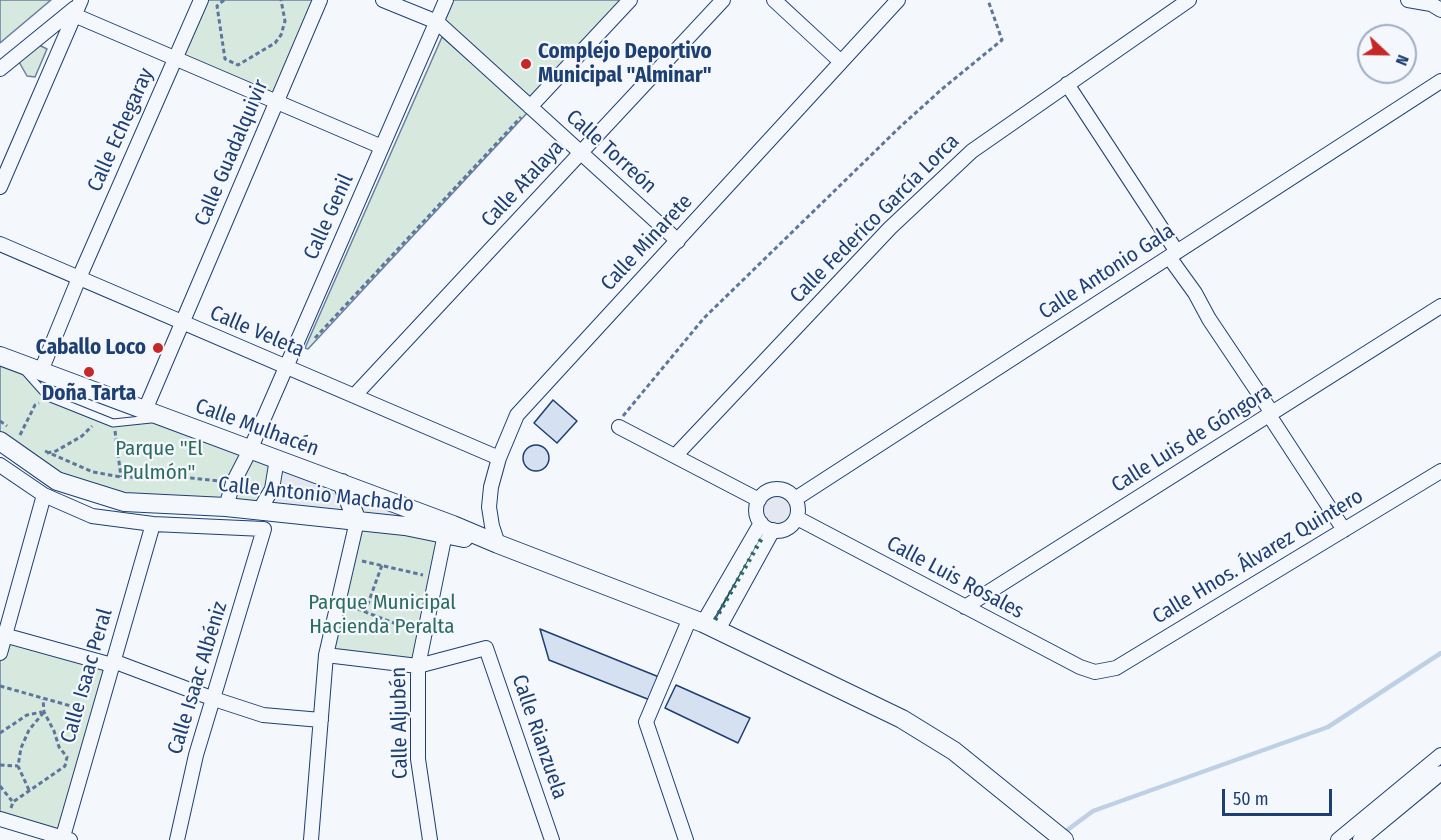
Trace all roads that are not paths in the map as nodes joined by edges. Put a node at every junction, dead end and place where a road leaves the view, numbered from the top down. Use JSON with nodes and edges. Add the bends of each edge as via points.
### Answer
{"nodes":[{"id":1,"x":201,"y":0,"type":"edge"},
{"id":2,"x":320,"y":0,"type":"edge"},
{"id":3,"x":383,"y":0,"type":"edge"},
{"id":4,"x":446,"y":0,"type":"edge"},
{"id":5,"x":630,"y":0,"type":"edge"},
{"id":6,"x":723,"y":0,"type":"edge"},
{"id":7,"x":774,"y":0,"type":"edge"},
{"id":8,"x":898,"y":0,"type":"edge"},
{"id":9,"x":1189,"y":0,"type":"edge"},
{"id":10,"x":1408,"y":0,"type":"edge"},
{"id":11,"x":78,"y":7,"type":"edge"},
{"id":12,"x":1441,"y":10,"type":"edge"},
{"id":13,"x":436,"y":22,"type":"junction"},
{"id":14,"x":176,"y":57,"type":"junction"},
{"id":15,"x":841,"y":62,"type":"junction"},
{"id":16,"x":0,"y":69,"type":"edge"},
{"id":17,"x":1441,"y":81,"type":"edge"},
{"id":18,"x":1067,"y":84,"type":"junction"},
{"id":19,"x":276,"y":102,"type":"junction"},
{"id":20,"x":530,"y":107,"type":"junction"},
{"id":21,"x":382,"y":147,"type":"junction"},
{"id":22,"x":581,"y":152,"type":"junction"},
{"id":23,"x":0,"y":187,"type":"edge"},
{"id":24,"x":678,"y":241,"type":"junction"},
{"id":25,"x":0,"y":244,"type":"edge"},
{"id":26,"x":1173,"y":254,"type":"junction"},
{"id":27,"x":79,"y":278,"type":"junction"},
{"id":28,"x":1441,"y":306,"type":"edge"},
{"id":29,"x":182,"y":323,"type":"junction"},
{"id":30,"x":8,"y":359,"type":"edge"},
{"id":31,"x":286,"y":368,"type":"junction"},
{"id":32,"x":41,"y":371,"type":"junction"},
{"id":33,"x":354,"y":396,"type":"junction"},
{"id":34,"x":145,"y":411,"type":"junction"},
{"id":35,"x":1270,"y":414,"type":"junction"},
{"id":36,"x":163,"y":417,"type":"junction"},
{"id":37,"x":619,"y":427,"type":"road end"},
{"id":38,"x":0,"y":441,"type":"edge"},
{"id":39,"x":250,"y":450,"type":"junction"},
{"id":40,"x":675,"y":456,"type":"junction"},
{"id":41,"x":499,"y":458,"type":"junction"},
{"id":42,"x":277,"y":459,"type":"junction"},
{"id":43,"x":0,"y":465,"type":"edge"},
{"id":44,"x":1441,"y":471,"type":"edge"},
{"id":45,"x":342,"y":483,"type":"junction"},
{"id":46,"x":44,"y":495,"type":"junction"},
{"id":47,"x":795,"y":499,"type":"junction"},
{"id":48,"x":759,"y":500,"type":"junction"},
{"id":49,"x":232,"y":508,"type":"junction"},
{"id":50,"x":259,"y":511,"type":"junction"},
{"id":51,"x":797,"y":518,"type":"junction"},
{"id":52,"x":357,"y":521,"type":"junction"},
{"id":53,"x":153,"y":524,"type":"junction"},
{"id":54,"x":235,"y":527,"type":"junction"},
{"id":55,"x":767,"y":527,"type":"junction"},
{"id":56,"x":264,"y":529,"type":"joint"},
{"id":57,"x":1344,"y":530,"type":"junction"},
{"id":58,"x":445,"y":534,"type":"junction"},
{"id":59,"x":498,"y":544,"type":"junction"},
{"id":60,"x":965,"y":607,"type":"junction"},
{"id":61,"x":704,"y":624,"type":"junction"},
{"id":62,"x":3,"y":635,"type":"edge"},
{"id":63,"x":0,"y":654,"type":"edge"},
{"id":64,"x":326,"y":654,"type":"junction"},
{"id":65,"x":112,"y":663,"type":"junction"},
{"id":66,"x":418,"y":666,"type":"junction"},
{"id":67,"x":1095,"y":672,"type":"joint"},
{"id":68,"x":214,"y":699,"type":"junction"},
{"id":69,"x":321,"y":720,"type":"junction"},
{"id":70,"x":1441,"y":755,"type":"edge"},
{"id":71,"x":1441,"y":774,"type":"edge"},
{"id":72,"x":4,"y":820,"type":"edge"},
{"id":73,"x":65,"y":839,"type":"edge"},
{"id":74,"x":177,"y":840,"type":"edge"},
{"id":75,"x":311,"y":840,"type":"edge"},
{"id":76,"x":430,"y":840,"type":"edge"},
{"id":77,"x":552,"y":840,"type":"edge"},
{"id":78,"x":686,"y":840,"type":"edge"},
{"id":79,"x":1064,"y":840,"type":"edge"},
{"id":80,"x":1338,"y":840,"type":"edge"},
{"id":81,"x":1360,"y":840,"type":"edge"}],
"edges":[{"from":1,"to":14,"type":"street","name":"Calle Echegaray"},
{"from":2,"to":19,"type":"street","name":"Calle Guadalquivir"},
{"from":3,"to":13,"type":"street","name":"Calle Torreón"},
{"from":4,"to":13,"type":"street","name":"Calle Genil"},
{"from":5,"to":20,"type":"street"},
{"from":6,"to":22,"type":"street","name":"Calle Atalaya"},
{"from":7,"to":15,"type":"street"},
{"from":8,"to":15,"type":"street","name":"Calle Minarete"},
{"from":9,"to":18,"type":"street","name":"Calle Federico García Lorca"},
{"from":10,"to":12,"type":"street"},
{"from":11,"to":14,"type":"street"},
{"from":11,"to":16,"type":"street"},
{"from":11,"to":23,"type":"street"},
{"from":13,"to":20,"type":"street","name":"Calle Torreón"},
{"from":13,"to":21,"type":"street","name":"Calle Genil"},
{"from":14,"to":19,"type":"street"},
{"from":14,"to":27,"type":"street","name":"Calle Echegaray"},
{"from":15,"to":24,"type":"street","name":"Calle Minarete"},
{"from":17,"to":26,"type":"street","name":"Calle Antonio Gala"},
{"from":18,"to":26,"type":"street"},
{"from":18,"to":40,"type":"street","name":"Calle Federico García Lorca","via":[[972,151],[890,228]]},
{"from":19,"to":21,"type":"street"},
{"from":19,"to":29,"type":"street","name":"Calle Guadalquivir"},
{"from":20,"to":22,"type":"street","name":"Calle Torreón"},
{"from":21,"to":31,"type":"street","name":"Calle Genil"},
{"from":22,"to":24,"type":"street","name":"Calle Torreón"},
{"from":22,"to":33,"type":"street","name":"Calle Atalaya"},
{"from":24,"to":41,"type":"street","name":"Calle Minarete","via":[[517,415]]},
{"from":25,"to":27,"type":"street","name":"Calle Veleta"},
{"from":26,"to":35,"type":"street"},
{"from":26,"to":47,"type":"street","name":"Calle Antonio Gala"},
{"from":27,"to":29,"type":"street","name":"Calle Veleta"},
{"from":27,"to":32,"type":"street","name":"Calle Echegaray"},
{"from":28,"to":35,"type":"street","name":"Calle Luis de Góngora"},
{"from":29,"to":31,"type":"street","name":"Calle Veleta"},
{"from":29,"to":34,"type":"street","name":"Calle Guadalquivir"},
{"from":30,"to":32,"type":"street","name":"Calle Mulhacén"},
{"from":30,"to":36,"type":"lane","via":[[48,398],[99,418],[113,423]]},
{"from":31,"to":33,"type":"street","name":"Calle Veleta"},
{"from":31,"to":39,"type":"street","name":"Calle Genil"},
{"from":32,"to":34,"type":"street","name":"Calle Mulhacén"},
{"from":33,"to":41,"type":"street","name":"Calle Veleta"},
{"from":34,"to":36,"type":"street","name":"Calle Mulhacén"},
{"from":35,"to":57,"type":"street"},
{"from":35,"to":60,"type":"street","name":"Calle Luis de Góngora"},
{"from":36,"to":39,"type":"street","name":"Calle Mulhacén"},
{"from":37,"to":40,"type":"street"},
{"from":38,"to":49,"type":"street","name":"Calle Antonio Machado","via":[[31,452],[57,481],[124,502]]},
{"from":39,"to":42,"type":"street","name":"Calle Mulhacén"},
{"from":39,"to":49,"type":"street","name":"Calle Genil","via":[[233,483]]},
{"from":40,"to":48,"type":"street"},
{"from":41,"to":59,"type":"street","name":"Calle Minarete","via":[[489,507]]},
{"from":42,"to":45,"type":"street","name":"Calle Mulhacén"},
{"from":42,"to":50,"type":"street","via":[[272,489]]},
{"from":43,"to":46,"type":"street","name":"Calle Antonio Machado"},
{"from":44,"to":57,"type":"street","name":"Calle Hnos. Álvarez Quintero"},
{"from":45,"to":52,"type":"street"},
{"from":45,"to":59,"type":"street","name":"Calle Mulhacén"},
{"from":46,"to":53,"type":"street","name":"Calle Antonio Machado","via":[[92,516]]},
{"from":46,"to":62,"type":"street"},
{"from":47,"to":48,"type":"street","via":[[780,489],[768,491]]},
{"from":47,"to":51,"type":"street"},
{"from":48,"to":55,"type":"street","via":[[757,512]]},
{"from":49,"to":50,"type":"street","name":"Calle Antonio Machado"},
{"from":49,"to":54,"type":"street","name":"Calle Genil"},
{"from":50,"to":52,"type":"street","name":"Calle Antonio Machado"},
{"from":51,"to":55,"type":"street","via":[[787,528]]},
{"from":51,"to":60,"type":"street","name":"Calle Luis Rosales"},
{"from":52,"to":58,"type":"street","name":"Calle Antonio Machado"},
{"from":52,"to":64,"type":"street"},
{"from":53,"to":54,"type":"street","name":"Calle Antonio Machado"},
{"from":53,"to":65,"type":"street","name":"Calle Isaac Peral"},
{"from":54,"to":56,"type":"street","name":"Calle Antonio Machado"},
{"from":55,"to":61,"type":"street"},
{"from":56,"to":68,"type":"street","name":"Calle Isaac Albéniz"},
{"from":57,"to":67,"type":"street","name":"Calle Hnos. Álvarez Quintero","via":[[1116,668]]},
{"from":58,"to":59,"type":"street","name":"Calle Antonio Machado"},
{"from":58,"to":66,"type":"street","name":"Calle Aljubén"},
{"from":59,"to":61,"type":"street"},
{"from":60,"to":67,"type":"street","name":"Calle Luis Rosales"},
{"from":61,"to":78,"type":"street","via":[[646,722]]},
{"from":61,"to":79,"type":"street","via":[[902,719],[954,751]]},
{"from":62,"to":63,"type":"street"},
{"from":62,"to":65,"type":"street"},
{"from":64,"to":66,"type":"street"},
{"from":64,"to":69,"type":"street"},
{"from":65,"to":68,"type":"street"},
{"from":65,"to":73,"type":"street","name":"Calle Isaac Peral"},
{"from":66,"to":76,"type":"street","name":"Calle Aljubén","via":[[418,759]]},
{"from":66,"to":77,"type":"street","name":"Calle Rianzuela","via":[[486,648]]},
{"from":68,"to":69,"type":"street","via":[[263,715]]},
{"from":68,"to":74,"type":"street","name":"Calle Isaac Albéniz","via":[[196,755]]},
{"from":69,"to":75,"type":"street"},
{"from":70,"to":80,"type":"street"},
{"from":71,"to":81,"type":"street"},
{"from":72,"to":73,"type":"street"}]}
